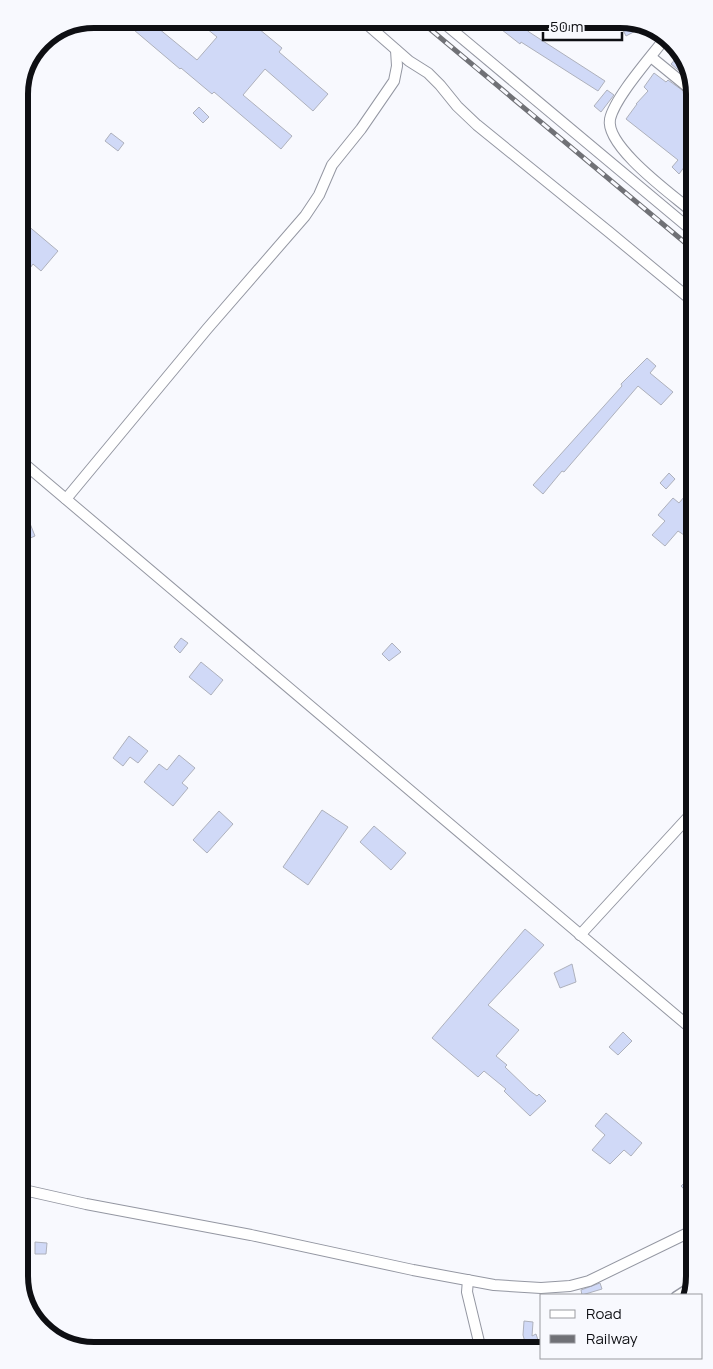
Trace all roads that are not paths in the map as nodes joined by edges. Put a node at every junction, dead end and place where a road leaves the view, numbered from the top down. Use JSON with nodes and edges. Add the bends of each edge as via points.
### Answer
{"nodes":[{"id":1,"x":372,"y":28,"type":"edge"},
{"id":2,"x":450,"y":28,"type":"edge"},
{"id":3,"x":662,"y":43,"type":"edge"},
{"id":4,"x":396,"y":50,"type":"junction"},
{"id":5,"x":652,"y":57,"type":"junction"},
{"id":6,"x":685,"y":84,"type":"edge"},
{"id":7,"x":686,"y":207,"type":"edge"},
{"id":8,"x":686,"y":225,"type":"edge"},
{"id":9,"x":686,"y":296,"type":"edge"},
{"id":10,"x":28,"y":466,"type":"edge"},
{"id":11,"x":66,"y":499,"type":"junction"},
{"id":12,"x":686,"y":820,"type":"edge"},
{"id":13,"x":580,"y":935,"type":"junction"},
{"id":14,"x":686,"y":1024,"type":"edge"},
{"id":15,"x":28,"y":1191,"type":"edge"},
{"id":16,"x":686,"y":1234,"type":"edge"},
{"id":17,"x":468,"y":1280,"type":"junction"},
{"id":18,"x":479,"y":1342,"type":"edge"}],
"edges":[{"from":1,"to":4,"type":"street"},
{"from":2,"to":8,"type":"street"},
{"from":3,"to":5,"type":"street"},
{"from":4,"to":9,"type":"street","via":[[440,84],[456,106],[477,125]]},
{"from":4,"to":11,"type":"street","via":[[394,81],[332,165],[319,195],[305,216]]},
{"from":5,"to":6,"type":"street"},
{"from":5,"to":7,"type":"street","via":[[616,103],[610,122],[615,141],[642,170]]},
{"from":10,"to":11,"type":"street"},
{"from":11,"to":13,"type":"street"},
{"from":12,"to":13,"type":"street"},
{"from":13,"to":14,"type":"street"},
{"from":15,"to":17,"type":"street"},
{"from":16,"to":17,"type":"street","via":[[589,1281],[570,1286],[541,1288]]},
{"from":17,"to":18,"type":"street","via":[[467,1292]]}]}
